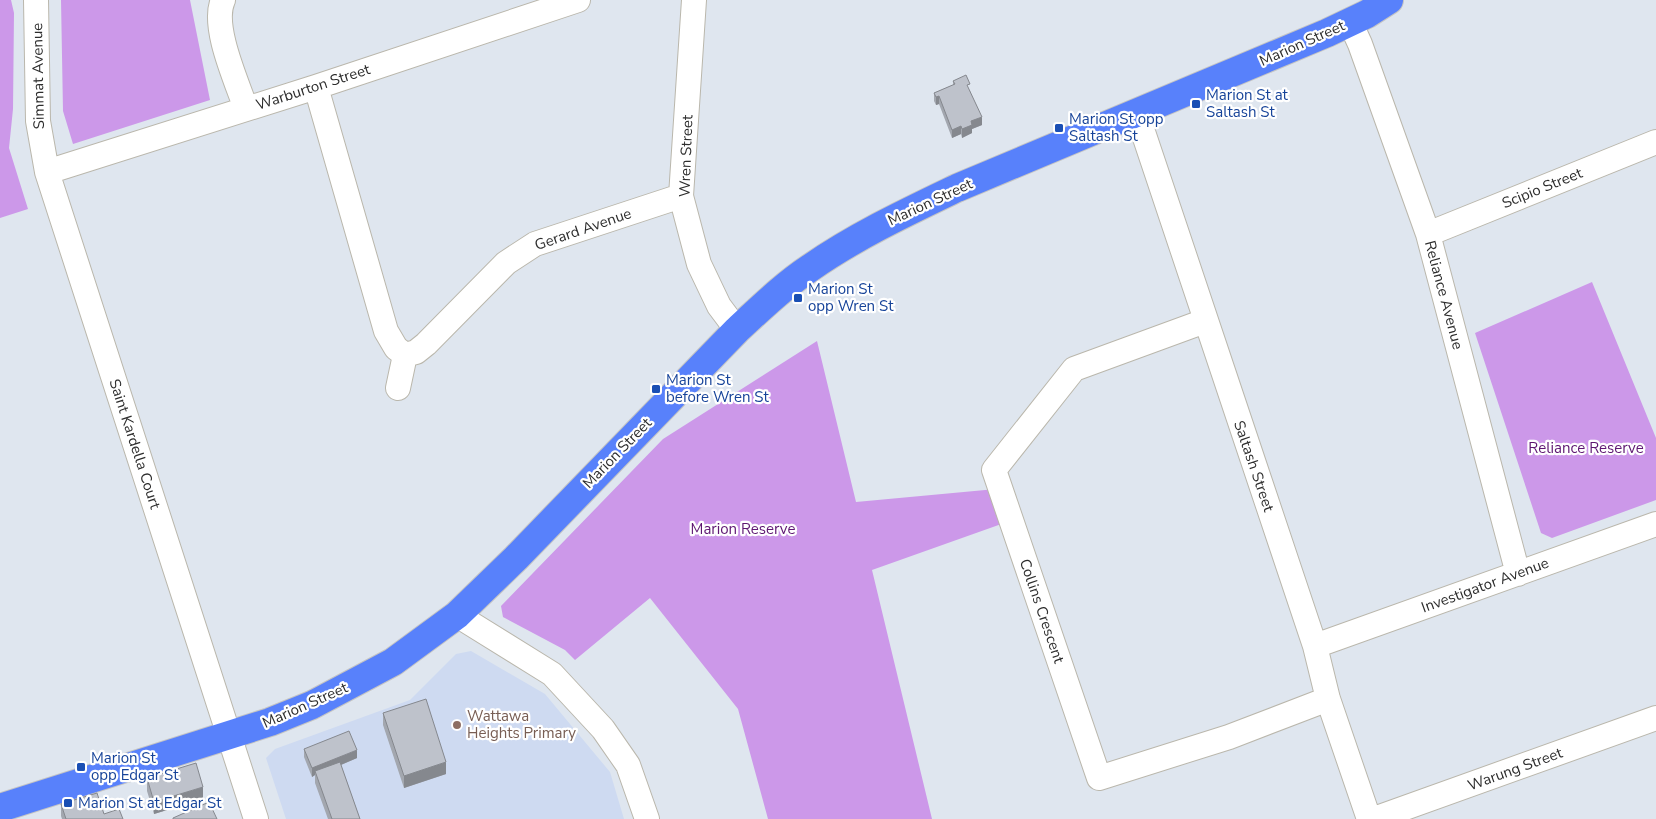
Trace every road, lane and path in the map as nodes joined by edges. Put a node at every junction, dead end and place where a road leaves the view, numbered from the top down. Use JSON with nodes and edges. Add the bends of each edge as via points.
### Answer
{"nodes":[{"id":1,"x":36,"y":0,"type":"edge"},
{"id":2,"x":223,"y":0,"type":"edge"},
{"id":3,"x":578,"y":0,"type":"edge"},
{"id":4,"x":694,"y":0,"type":"edge"},
{"id":5,"x":1389,"y":0,"type":"edge"},
{"id":6,"x":1350,"y":22,"type":"junction"},
{"id":7,"x":316,"y":87,"type":"junction"},
{"id":8,"x":246,"y":109,"type":"junction"},
{"id":9,"x":1137,"y":114,"type":"junction"},
{"id":10,"x":1656,"y":142,"type":"edge"},
{"id":11,"x":45,"y":162,"type":"junction"},
{"id":12,"x":682,"y":196,"type":"junction"},
{"id":13,"x":1428,"y":234,"type":"junction"},
{"id":14,"x":1205,"y":321,"type":"junction"},
{"id":15,"x":737,"y":330,"type":"junction"},
{"id":16,"x":405,"y":355,"type":"junction"},
{"id":17,"x":398,"y":388,"type":"dead end"},
{"id":18,"x":1656,"y":524,"type":"edge"},
{"id":19,"x":1518,"y":574,"type":"junction"},
{"id":20,"x":457,"y":615,"type":"junction"},
{"id":21,"x":1314,"y":646,"type":"junction"},
{"id":22,"x":1328,"y":699,"type":"junction"},
{"id":23,"x":1656,"y":718,"type":"edge"},
{"id":24,"x":229,"y":736,"type":"junction"},
{"id":25,"x":13,"y":804,"type":"edge"},
{"id":26,"x":3,"y":819,"type":"edge"},
{"id":27,"x":256,"y":819,"type":"edge"},
{"id":28,"x":647,"y":819,"type":"edge"},
{"id":29,"x":1369,"y":819,"type":"edge"},
{"id":30,"x":1374,"y":819,"type":"edge"}],
"edges":[{"from":1,"to":11,"type":"street","name":"Simmat Avenue","via":[[38,121]]},
{"from":2,"to":8,"type":"street","via":[[219,16],[221,34]]},
{"from":3,"to":7,"type":"street","name":"Warburton Street"},
{"from":4,"to":12,"type":"street","name":"Wren Street"},
{"from":5,"to":6,"type":"main road","name":"Marion Street"},
{"from":6,"to":9,"type":"main road","name":"Marion Street"},
{"from":6,"to":13,"type":"street","name":"Reliance Avenue"},
{"from":7,"to":8,"type":"street","name":"Warburton Street"},
{"from":7,"to":16,"type":"street","via":[[386,331],[396,348]]},
{"from":8,"to":11,"type":"street","name":"Warburton Street"},
{"from":9,"to":14,"type":"street","name":"Saltash Street"},
{"from":9,"to":15,"type":"main road","name":"Marion Street","via":[[900,215],[809,269]]},
{"from":10,"to":13,"type":"street","name":"Scipio Street"},
{"from":11,"to":24,"type":"street","name":"Saint Kardella Court"},
{"from":12,"to":15,"type":"street","name":"Wren Street","via":[[699,264],[719,306]]},
{"from":12,"to":16,"type":"street","name":"Gerard Avenue","via":[[534,244],[506,263],[426,344]]},
{"from":13,"to":19,"type":"street","name":"Reliance Avenue"},
{"from":14,"to":21,"type":"street","name":"Saltash Street"},
{"from":14,"to":22,"type":"street","name":"Collins Crescent","via":[[1074,369],[994,470],[1099,778],[1229,737]]},
{"from":15,"to":20,"type":"main road","name":"Marion Street"},
{"from":16,"to":17,"type":"street"},
{"from":18,"to":19,"type":"street","name":"Investigator Avenue"},
{"from":19,"to":21,"type":"street","name":"Investigator Avenue"},
{"from":20,"to":24,"type":"main road","name":"Marion Street","via":[[393,662],[350,686],[312,705]]},
{"from":20,"to":28,"type":"street","via":[[552,674],[603,729],[628,765]]},
{"from":21,"to":22,"type":"street","name":"Saltash Street"},
{"from":22,"to":29,"type":"street","name":"Saltash Street"},
{"from":23,"to":30,"type":"street","name":"Warung Street"},
{"from":24,"to":25,"type":"main road","name":"Marion Street"},
{"from":24,"to":27,"type":"street","name":"Saint Kardella Court"},
{"from":25,"to":26,"type":"main road"}]}
